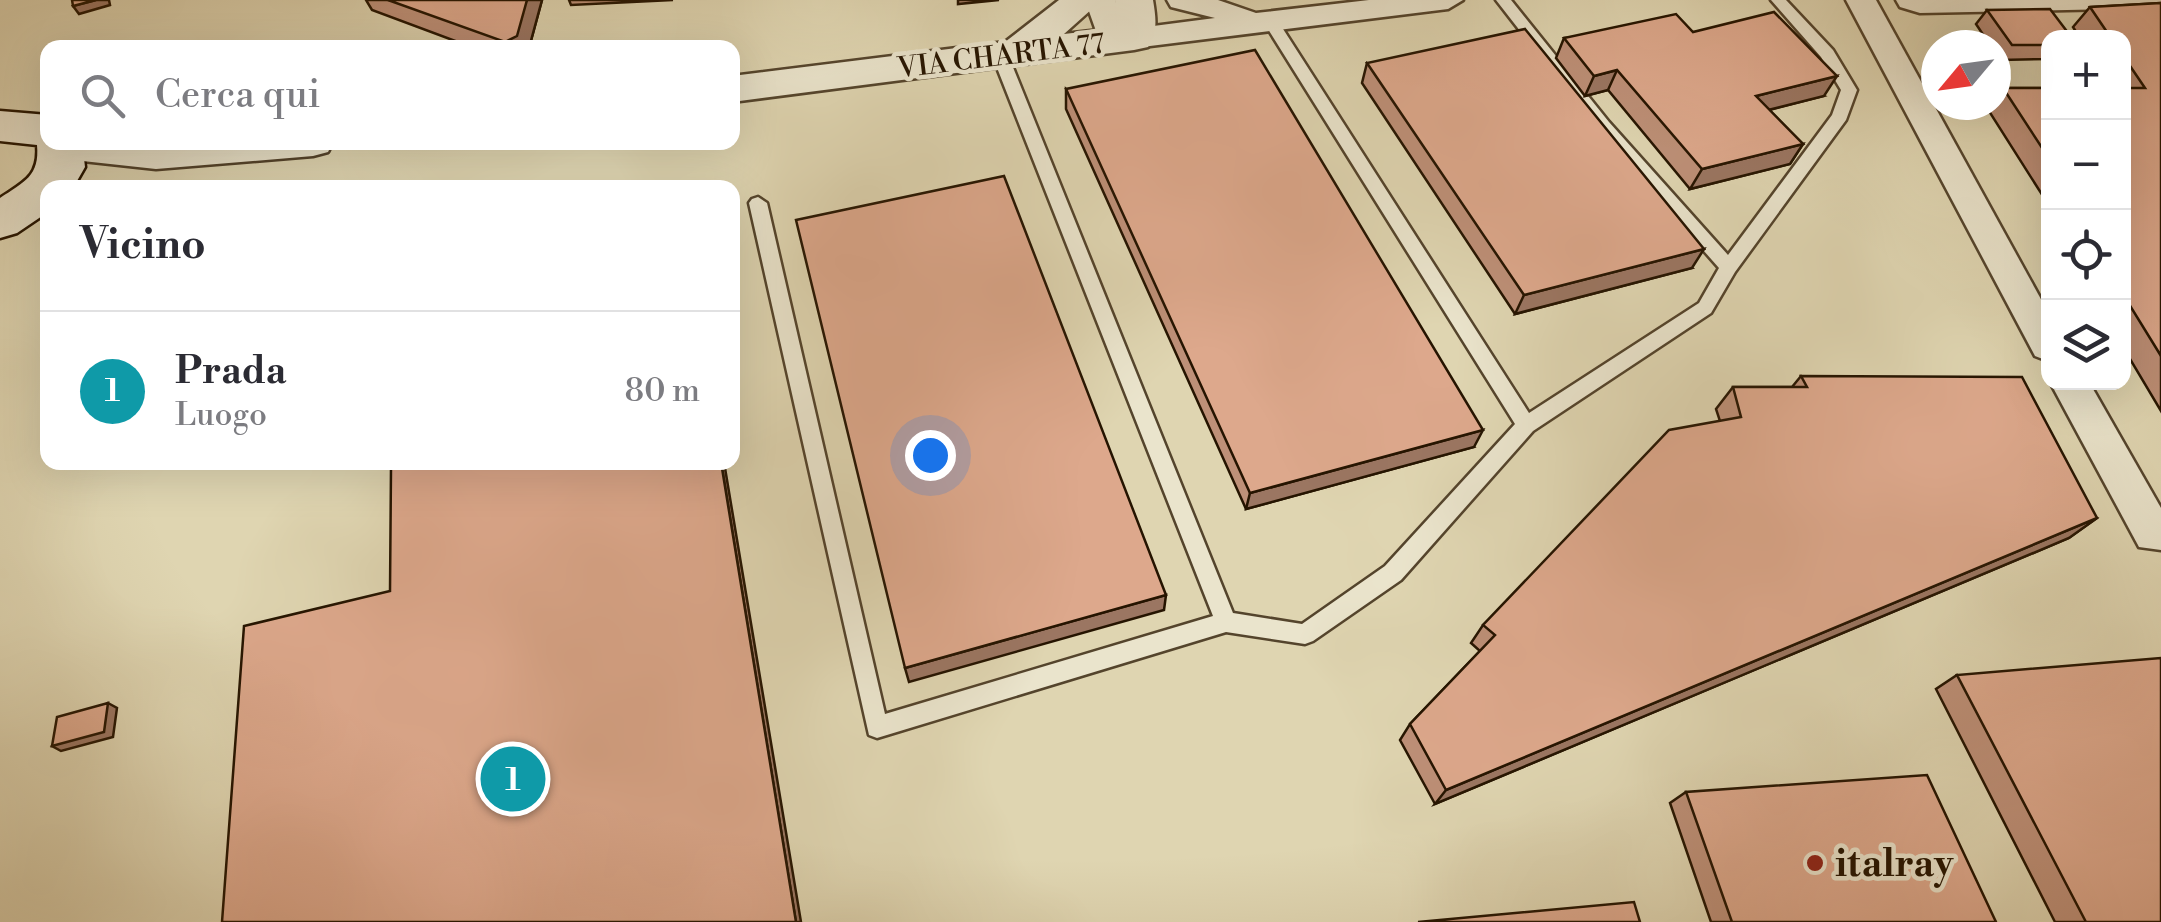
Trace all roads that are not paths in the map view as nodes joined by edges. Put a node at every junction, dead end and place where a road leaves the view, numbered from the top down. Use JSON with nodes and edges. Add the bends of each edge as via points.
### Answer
{"nodes":[{"id":1,"x":1083,"y":0,"type":"edge"},
{"id":2,"x":1100,"y":0,"type":"edge"},
{"id":3,"x":1182,"y":0,"type":"edge"},
{"id":4,"x":1448,"y":0,"type":"edge"},
{"id":5,"x":1504,"y":0,"type":"edge"},
{"id":6,"x":1778,"y":0,"type":"edge"},
{"id":7,"x":1861,"y":0,"type":"edge"},
{"id":8,"x":1911,"y":0,"type":"edge"},
{"id":9,"x":2156,"y":0,"type":"edge"},
{"id":10,"x":1134,"y":19,"type":"edge"},
{"id":11,"x":1271,"y":21,"type":"junction"},
{"id":12,"x":1007,"y":54,"type":"junction"},
{"id":13,"x":740,"y":88,"type":"edge"},
{"id":14,"x":250,"y":150,"type":"edge"},
{"id":15,"x":31,"y":173,"type":"edge"},
{"id":16,"x":758,"y":203,"type":"dead end"},
{"id":17,"x":1729,"y":266,"type":"junction"},
{"id":18,"x":2041,"y":333,"type":"edge"},
{"id":19,"x":2073,"y":390,"type":"edge"},
{"id":20,"x":1526,"y":425,"type":"junction"},
{"id":21,"x":2154,"y":534,"type":"dead end"},
{"id":22,"x":1226,"y":622,"type":"junction"}],
"edges":[{"from":1,"to":12,"type":"street"},
{"from":2,"to":10,"type":"street","via":[[1107,24]]},
{"from":3,"to":11,"type":"street"},
{"from":4,"to":11,"type":"street","name":"VIA CHARTA 77"},
{"from":5,"to":17,"type":"lane","via":[[1603,126]]},
{"from":6,"to":17,"type":"lane","via":[[1849,90],[1840,116]]},
{"from":7,"to":18,"type":"street"},
{"from":8,"to":9,"type":"street"},
{"from":10,"to":11,"type":"street","name":"VIA CHARTA 77"},
{"from":10,"to":12,"type":"street","name":"VIA CHARTA 77"},
{"from":11,"to":20,"type":"lane"},
{"from":12,"to":13,"type":"street","name":"VIA CHARTA 77"},
{"from":12,"to":22,"type":"lane"},
{"from":14,"to":15,"type":"street"},
{"from":16,"to":22,"type":"lane","via":[[876,727]]},
{"from":17,"to":20,"type":"lane","via":[[1706,308]]},
{"from":19,"to":21,"type":"street"},
{"from":20,"to":22,"type":"lane","via":[[1393,573],[1305,634]]}]}
